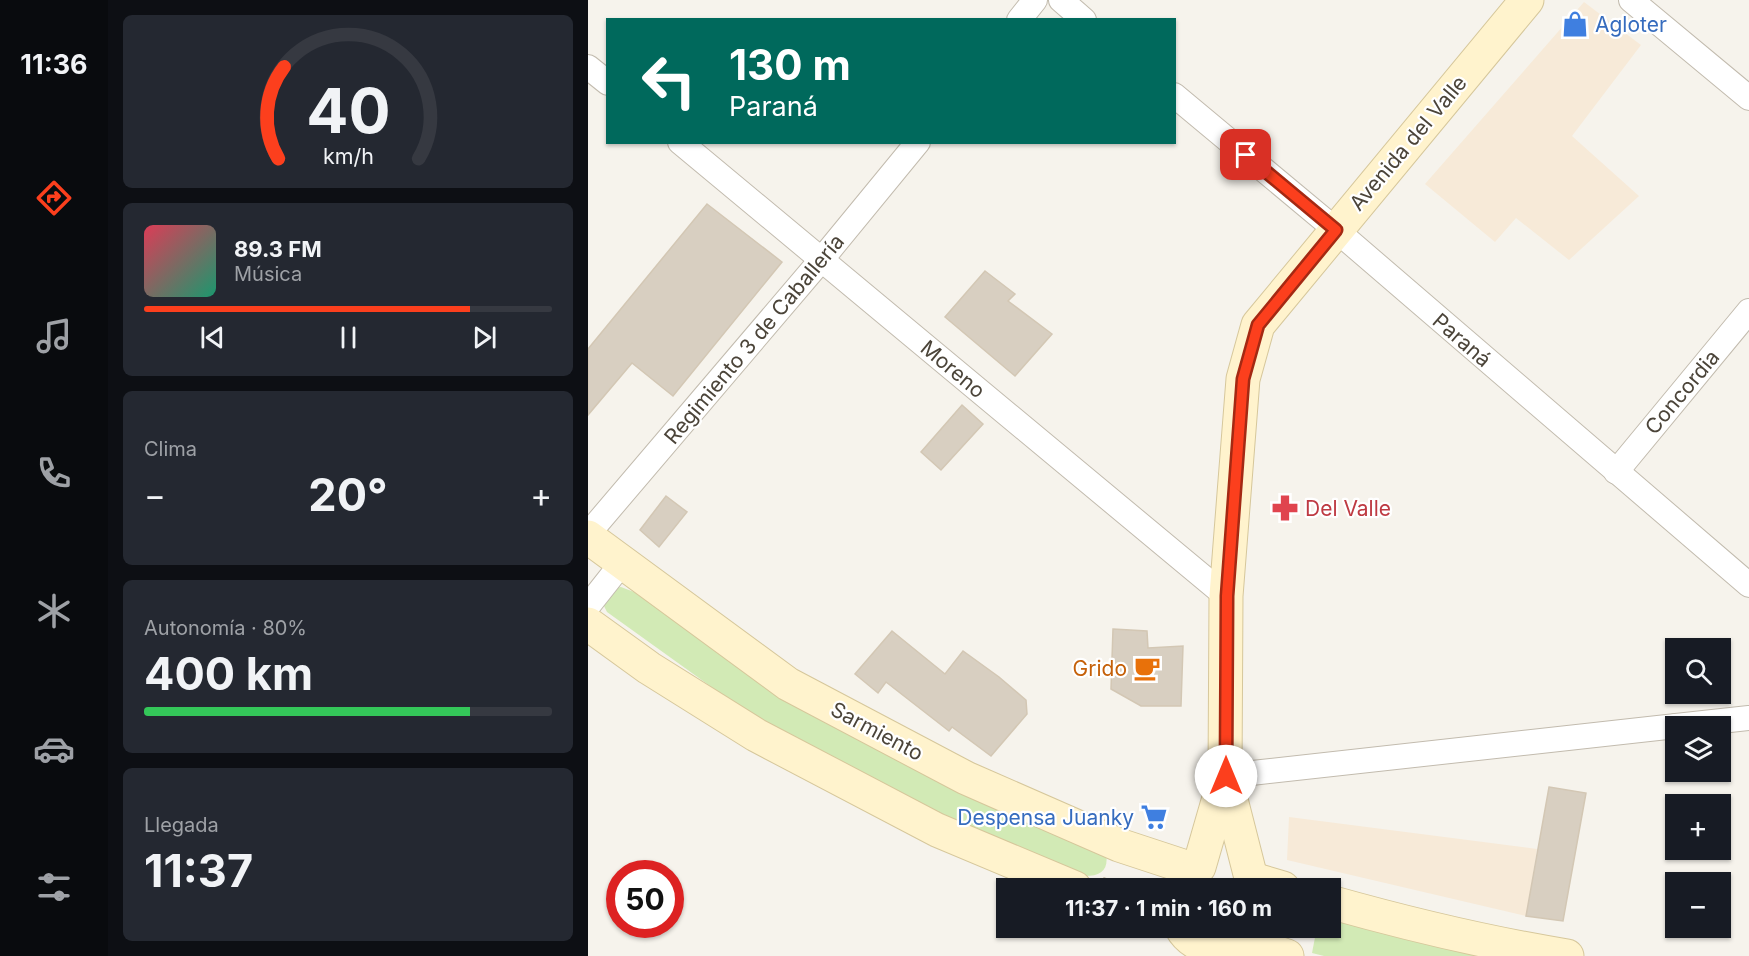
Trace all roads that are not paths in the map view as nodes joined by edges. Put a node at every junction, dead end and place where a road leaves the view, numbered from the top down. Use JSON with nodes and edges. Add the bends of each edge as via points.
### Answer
{"nodes":[{"id":1,"x":1035,"y":0,"type":"edge"},
{"id":2,"x":1061,"y":0,"type":"edge"},
{"id":3,"x":1527,"y":0,"type":"edge"},
{"id":4,"x":1631,"y":0,"type":"edge"},
{"id":5,"x":1021,"y":18,"type":"edge"},
{"id":6,"x":1082,"y":18,"type":"edge"},
{"id":7,"x":588,"y":67,"type":"edge"},
{"id":8,"x":606,"y":81,"type":"edge"},
{"id":9,"x":1176,"y":97,"type":"edge"},
{"id":10,"x":1749,"y":98,"type":"edge"},
{"id":11,"x":682,"y":144,"type":"edge"},
{"id":12,"x":916,"y":144,"type":"edge"},
{"id":13,"x":1336,"y":230,"type":"junction"},
{"id":14,"x":822,"y":260,"type":"junction"},
{"id":15,"x":1749,"y":311,"type":"edge"},
{"id":16,"x":1616,"y":472,"type":"junction"},
{"id":17,"x":588,"y":535,"type":"edge"},
{"id":18,"x":622,"y":563,"type":"junction"},
{"id":19,"x":1749,"y":585,"type":"edge"},
{"id":20,"x":1227,"y":596,"type":"junction"},
{"id":21,"x":588,"y":606,"type":"edge"},
{"id":22,"x":588,"y":624,"type":"edge"},
{"id":23,"x":1749,"y":718,"type":"edge"},
{"id":24,"x":1731,"y":720,"type":"edge"},
{"id":25,"x":1665,"y":727,"type":"edge"},
{"id":26,"x":1226,"y":776,"type":"junction"},
{"id":27,"x":1191,"y":875,"type":"edge"},
{"id":28,"x":1051,"y":878,"type":"edge"},
{"id":29,"x":1256,"y":878,"type":"edge"},
{"id":30,"x":1261,"y":878,"type":"edge"},
{"id":31,"x":1341,"y":905,"type":"edge"},
{"id":32,"x":1185,"y":938,"type":"edge"},
{"id":33,"x":1247,"y":943,"type":"edge"},
{"id":34,"x":1287,"y":956,"type":"edge"},
{"id":35,"x":1567,"y":956,"type":"edge"}],
"edges":[{"from":1,"to":5,"type":"street"},
{"from":2,"to":6,"type":"street"},
{"from":3,"to":13,"type":"main road","name":"Avenida del Valle"},
{"from":4,"to":10,"type":"street"},
{"from":7,"to":8,"type":"street"},
{"from":9,"to":13,"type":"street","name":"Paraná"},
{"from":11,"to":14,"type":"street","name":"Moreno"},
{"from":12,"to":14,"type":"street","name":"Regimiento 3 de Caballería"},
{"from":13,"to":16,"type":"street","name":"Paraná"},
{"from":13,"to":20,"type":"main road","name":"Avenida del Valle","via":[[1258,325],[1243,379]]},
{"from":14,"to":17,"type":"street","name":"Regimiento 3 de Caballería"},
{"from":14,"to":20,"type":"street","name":"Moreno"},
{"from":15,"to":16,"type":"street","name":"Concordia"},
{"from":16,"to":19,"type":"street","name":"Paraná"},
{"from":17,"to":18,"type":"main road","name":"Sarmiento"},
{"from":18,"to":21,"type":"street"},
{"from":18,"to":27,"type":"main road","name":"Sarmiento","via":[[788,684],[966,778]]},
{"from":20,"to":26,"type":"main road","name":"Avenida del Valle"},
{"from":22,"to":28,"type":"main road","via":[[649,668],[756,735],[937,830]]},
{"from":23,"to":24,"type":"street"},
{"from":25,"to":26,"type":"street"},
{"from":26,"to":27,"type":"main road"},
{"from":26,"to":30,"type":"main road"},
{"from":27,"to":29,"type":"main road","via":[[1214,863],[1230,863]]},
{"from":31,"to":35,"type":"main road"},
{"from":32,"to":33,"type":"main road","via":[[1207,950],[1221,952]]},
{"from":33,"to":34,"type":"main road"}]}
